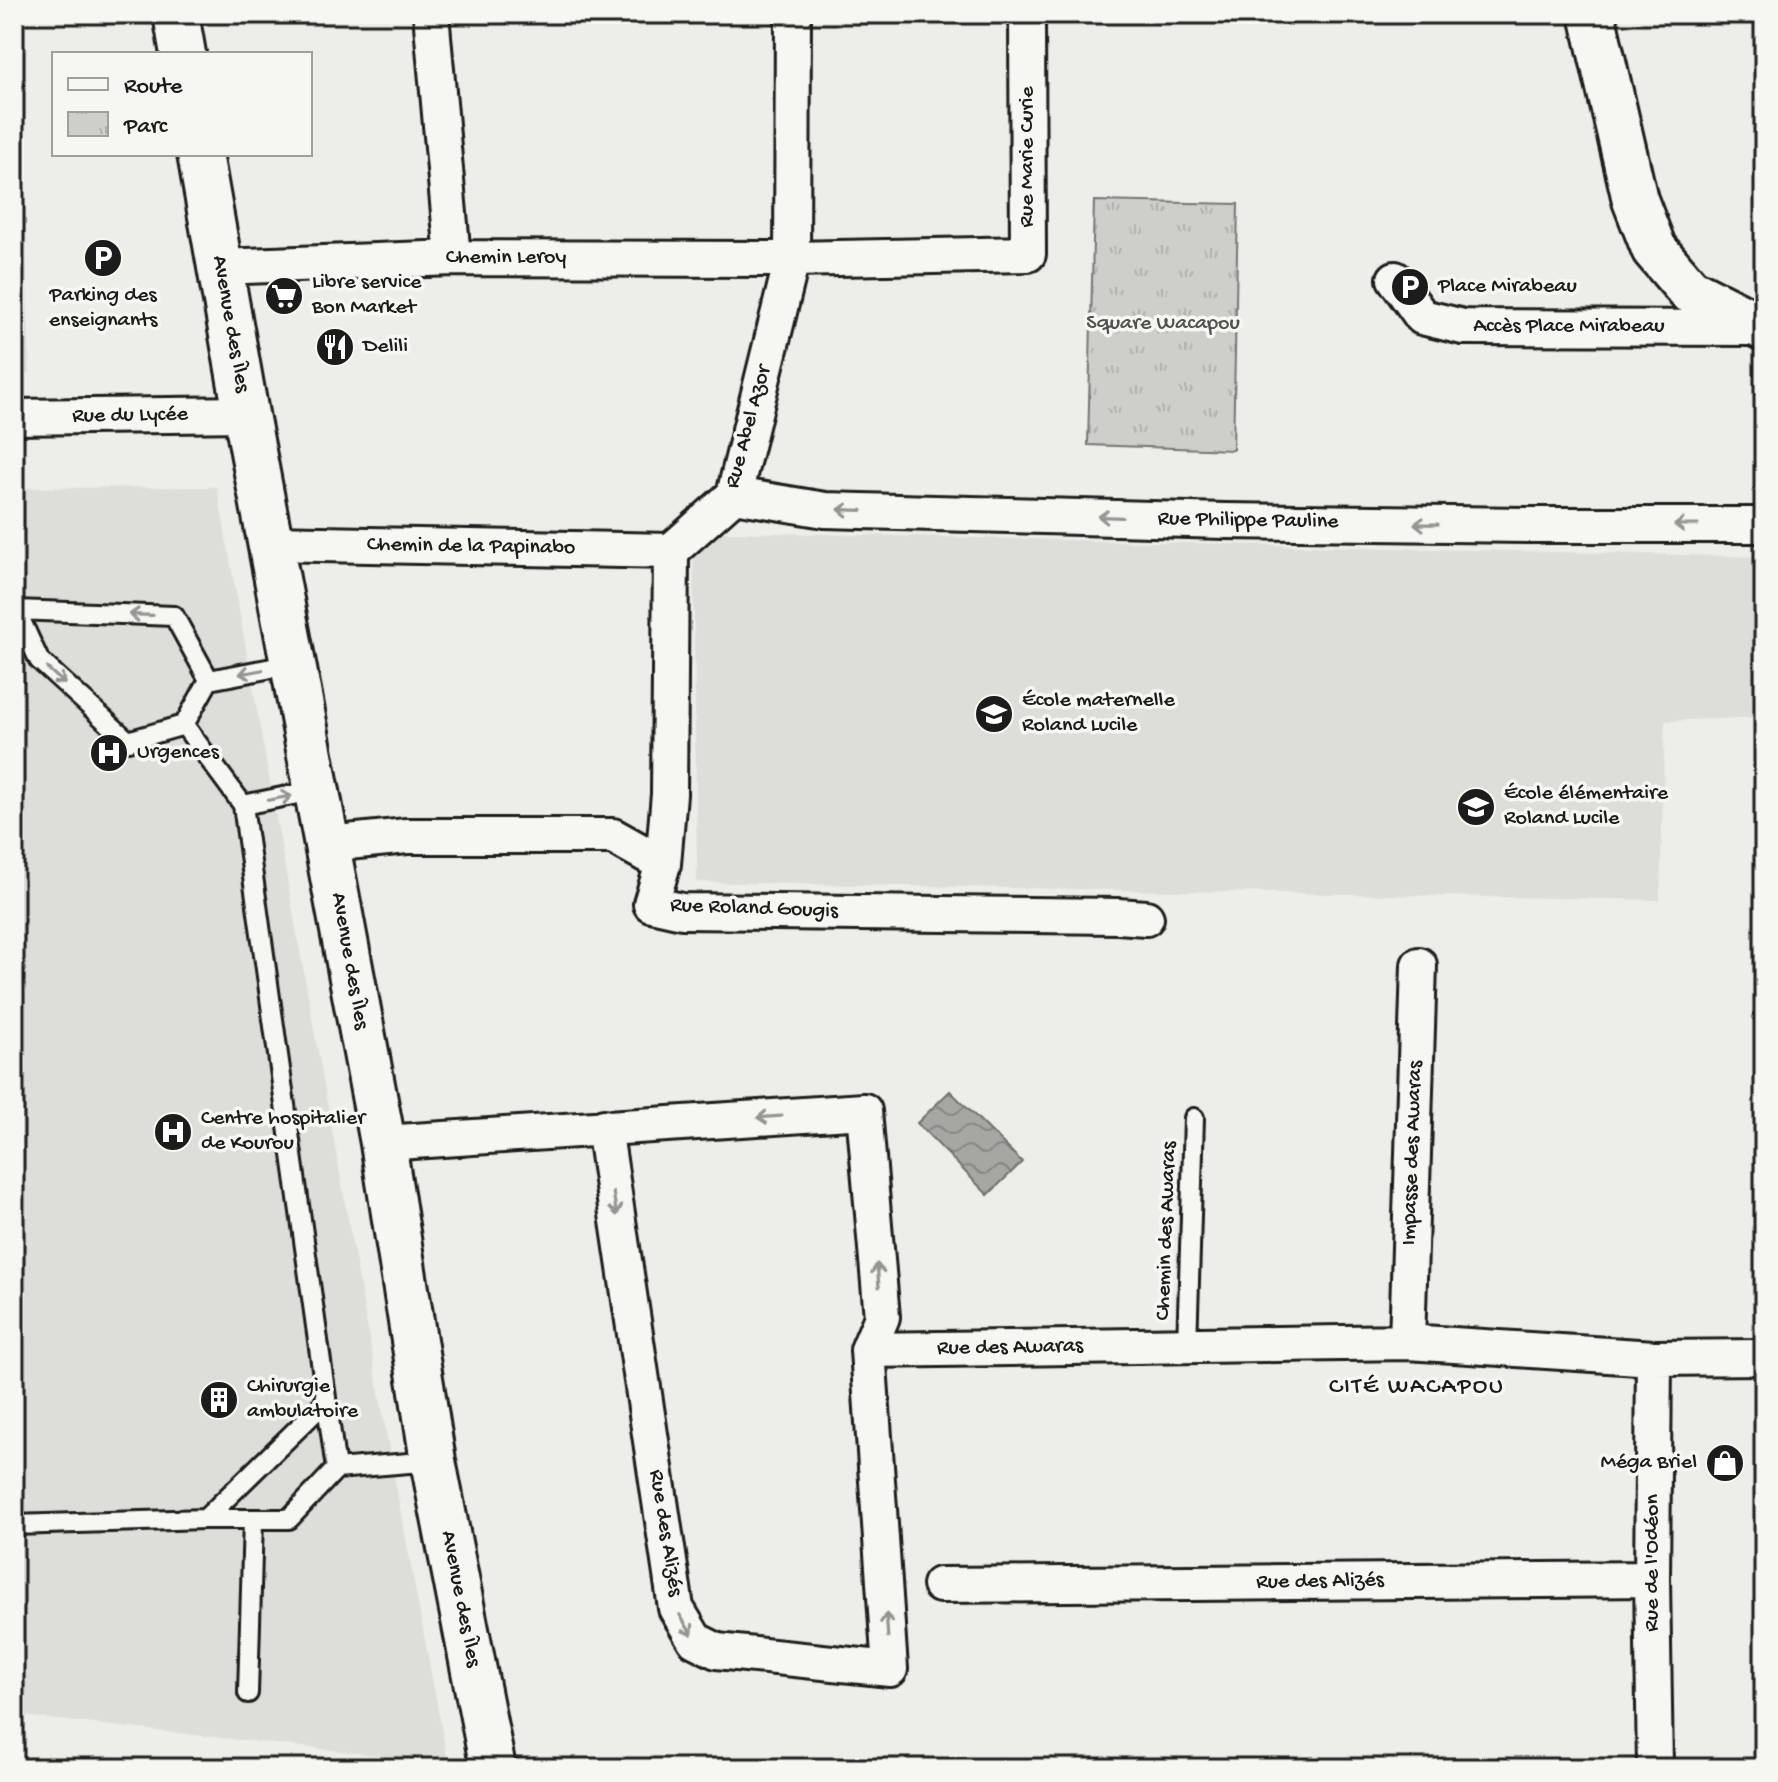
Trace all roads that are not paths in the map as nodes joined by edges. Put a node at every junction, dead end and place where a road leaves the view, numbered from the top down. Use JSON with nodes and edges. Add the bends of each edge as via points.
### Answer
{"nodes":[{"id":1,"x":176,"y":14,"type":"edge"},
{"id":2,"x":431,"y":14,"type":"edge"},
{"id":3,"x":793,"y":14,"type":"edge"},
{"id":4,"x":1027,"y":14,"type":"edge"},
{"id":5,"x":1592,"y":14,"type":"edge"},
{"id":6,"x":183,"y":52,"type":"edge"},
{"id":7,"x":200,"y":156,"type":"edge"},
{"id":8,"x":453,"y":258,"type":"junction"},
{"id":9,"x":792,"y":259,"type":"junction"},
{"id":10,"x":220,"y":267,"type":"junction"},
{"id":11,"x":1395,"y":279,"type":"dead end"},
{"id":12,"x":1764,"y":328,"type":"edge"},
{"id":13,"x":246,"y":414,"type":"junction"},
{"id":14,"x":14,"y":417,"type":"edge"},
{"id":15,"x":734,"y":495,"type":"junction"},
{"id":16,"x":1764,"y":525,"type":"edge"},
{"id":17,"x":270,"y":543,"type":"junction"},
{"id":18,"x":671,"y":551,"type":"junction"},
{"id":19,"x":15,"y":608,"type":"edge"},
{"id":20,"x":293,"y":664,"type":"junction"},
{"id":21,"x":209,"y":680,"type":"junction"},
{"id":22,"x":184,"y":725,"type":"junction"},
{"id":23,"x":317,"y":790,"type":"junction"},
{"id":24,"x":243,"y":805,"type":"junction"},
{"id":25,"x":328,"y":844,"type":"junction"},
{"id":26,"x":663,"y":864,"type":"junction"},
{"id":27,"x":1146,"y":918,"type":"dead end"},
{"id":28,"x":1419,"y":965,"type":"dead end"},
{"id":29,"x":1194,"y":1118,"type":"dead end"},
{"id":30,"x":604,"y":1127,"type":"junction"},
{"id":31,"x":383,"y":1143,"type":"junction"},
{"id":32,"x":1407,"y":1342,"type":"junction"},
{"id":33,"x":1187,"y":1346,"type":"junction"},
{"id":34,"x":868,"y":1350,"type":"junction"},
{"id":35,"x":1764,"y":1357,"type":"edge"},
{"id":36,"x":1654,"y":1358,"type":"junction"},
{"id":37,"x":325,"y":1402,"type":"junction"},
{"id":38,"x":433,"y":1461,"type":"junction"},
{"id":39,"x":336,"y":1469,"type":"junction"},
{"id":40,"x":205,"y":1519,"type":"junction"},
{"id":41,"x":253,"y":1519,"type":"junction"},
{"id":42,"x":14,"y":1525,"type":"edge"},
{"id":43,"x":1652,"y":1579,"type":"junction"},
{"id":44,"x":940,"y":1585,"type":"dead end"},
{"id":45,"x":248,"y":1693,"type":"dead end"},
{"id":46,"x":493,"y":1768,"type":"edge"},
{"id":47,"x":1655,"y":1768,"type":"edge"}],
"edges":[{"from":1,"to":6,"type":"main road"},
{"from":2,"to":8,"type":"street"},
{"from":3,"to":9,"type":"street","name":"Rue Abel Azor"},
{"from":4,"to":9,"type":"street","name":"Rue Marie Curie","via":[[1028,254]]},
{"from":5,"to":12,"type":"main road","via":[[1635,200],[1654,249],[1689,290]]},
{"from":7,"to":10,"type":"main road","name":"Avenue des Îles"},
{"from":8,"to":9,"type":"street","name":"Chemin Leroy"},
{"from":8,"to":10,"type":"street","name":"Chemin Leroy"},
{"from":9,"to":15,"type":"street","name":"Rue Abel Azor"},
{"from":10,"to":13,"type":"main road","name":"Avenue des Îles"},
{"from":11,"to":12,"type":"street","name":"Accès Place Mirabeau","via":[[1422,317],[1463,327]]},
{"from":13,"to":14,"type":"street","name":"Rue du Lycée"},
{"from":13,"to":17,"type":"main road","name":"Avenue des Îles"},
{"from":16,"to":15,"type":"street","name":"Rue Philippe Pauline","one_way":true,"via":[[1225,521],[825,510]]},
{"from":15,"to":18,"type":"street","name":"Rue Abel Azor"},
{"from":17,"to":18,"type":"street","name":"Chemin de la Papinabo"},
{"from":17,"to":20,"type":"main road","name":"Avenue des Îles"},
{"from":18,"to":26,"type":"street","via":[[669,794]]},
{"from":21,"to":19,"type":"lane","one_way":true,"via":[[174,616]]},
{"from":19,"to":22,"type":"lane","one_way":true,"via":[[39,660],[128,741]]},
{"from":20,"to":21,"type":"lane","one_way":true},
{"from":20,"to":23,"type":"main road","name":"Avenue des Îles"},
{"from":21,"to":22,"type":"lane"},
{"from":22,"to":24,"type":"lane"},
{"from":24,"to":23,"type":"lane","one_way":true},
{"from":23,"to":25,"type":"main road","name":"Avenue des Îles"},
{"from":24,"to":37,"type":"lane"},
{"from":25,"to":26,"type":"street","name":"Rue Roland Gougis","via":[[407,836],[613,836]]},
{"from":25,"to":31,"type":"main road","name":"Avenue des Îles"},
{"from":26,"to":27,"type":"street","name":"Rue Roland Gougis","via":[[651,904],[682,911]]},
{"from":28,"to":32,"type":"street","name":"Impasse des Awaras"},
{"from":29,"to":33,"type":"lane","name":"Chemin des Awaras"},
{"from":30,"to":31,"type":"street"},
{"from":34,"to":30,"type":"street","one_way":true,"via":[[882,1317],[864,1111]]},
{"from":30,"to":34,"type":"street","name":"Rue des Alizés","one_way":true,"via":[[676,1608],[695,1640],[717,1651],[890,1669]]},
{"from":31,"to":38,"type":"main road","name":"Avenue des Îles"},
{"from":32,"to":33,"type":"street","name":"Rue des Awaras"},
{"from":32,"to":36,"type":"street","name":"Rue des Awaras"},
{"from":33,"to":34,"type":"street","name":"Rue des Awaras"},
{"from":35,"to":36,"type":"street","name":"Rue des Awaras"},
{"from":36,"to":43,"type":"street","name":"Rue de l'Odéon"},
{"from":37,"to":39,"type":"lane"},
{"from":37,"to":40,"type":"lane"},
{"from":38,"to":39,"type":"lane"},
{"from":38,"to":46,"type":"main road","name":"Avenue des Îles"},
{"from":39,"to":41,"type":"lane","via":[[289,1519]]},
{"from":40,"to":41,"type":"lane"},
{"from":40,"to":42,"type":"lane"},
{"from":41,"to":45,"type":"lane"},
{"from":43,"to":44,"type":"street","name":"Rue des Alizés"},
{"from":43,"to":47,"type":"street","name":"Rue de l'Odéon"}]}
